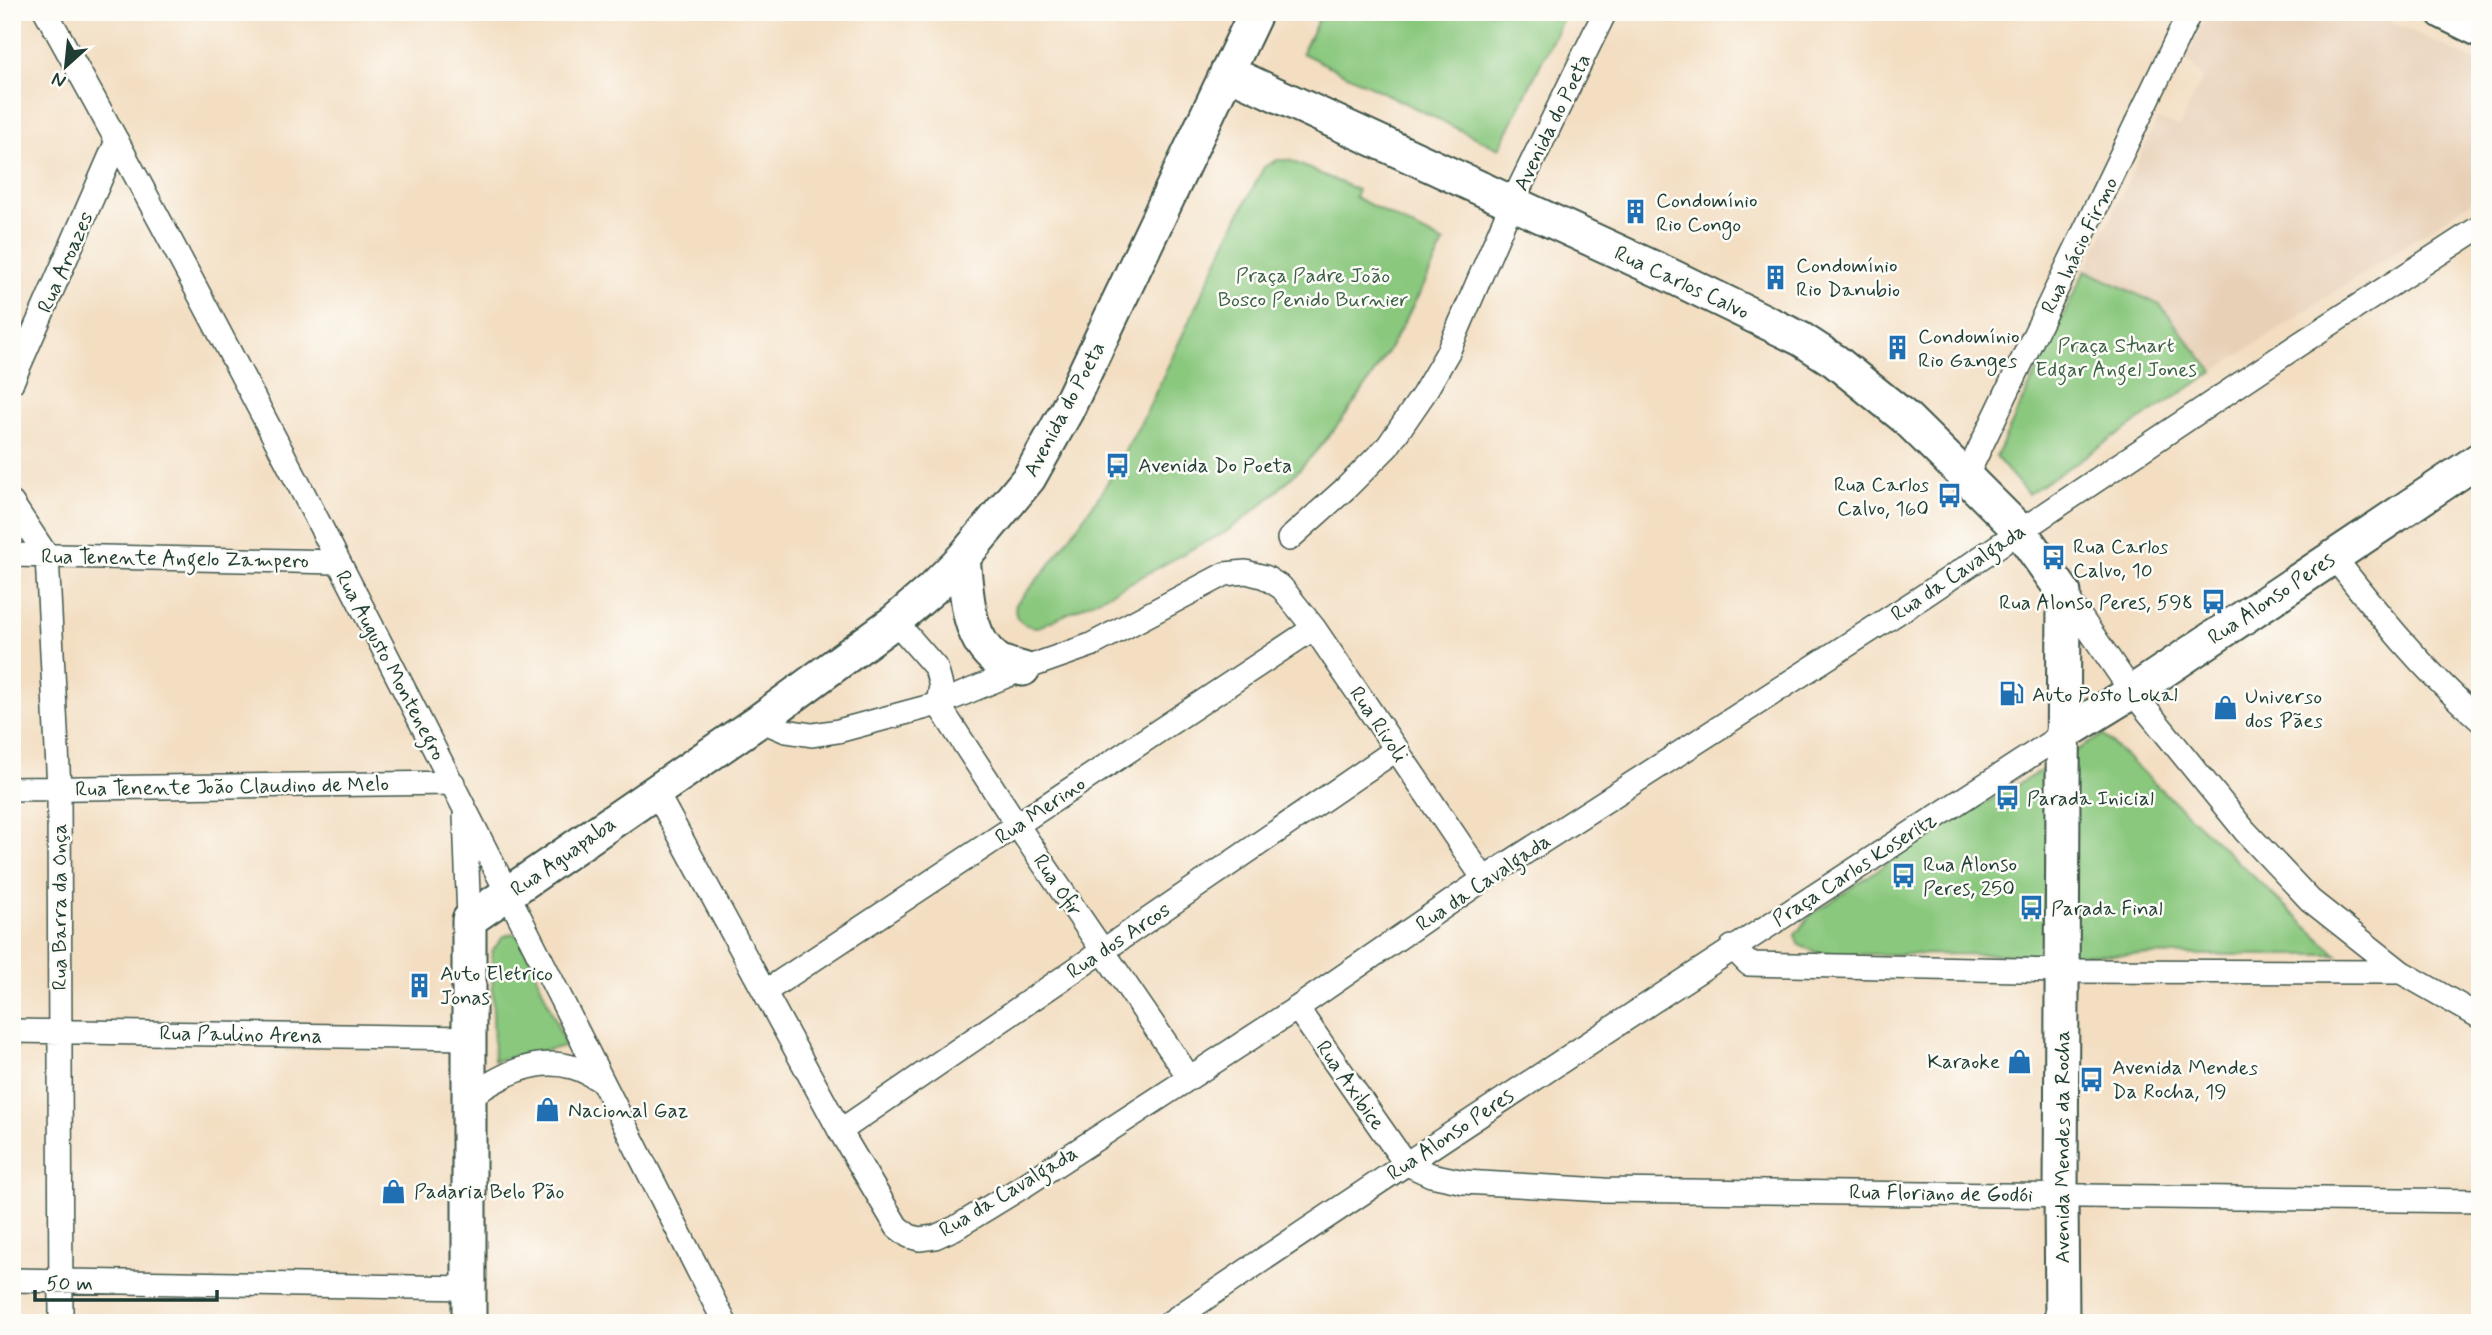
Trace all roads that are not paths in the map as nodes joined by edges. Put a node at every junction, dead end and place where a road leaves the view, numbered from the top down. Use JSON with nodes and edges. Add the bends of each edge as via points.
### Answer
{"nodes":[{"id":1,"x":46,"y":12,"type":"edge"},
{"id":2,"x":1256,"y":12,"type":"edge"},
{"id":3,"x":1605,"y":12,"type":"edge"},
{"id":4,"x":2190,"y":12,"type":"edge"},
{"id":5,"x":2443,"y":12,"type":"edge"},
{"id":6,"x":2480,"y":30,"type":"edge"},
{"id":7,"x":1227,"y":72,"type":"junction"},
{"id":8,"x":117,"y":141,"type":"junction"},
{"id":9,"x":1512,"y":203,"type":"junction"},
{"id":10,"x":2480,"y":227,"type":"edge"},
{"id":11,"x":12,"y":382,"type":"edge"},
{"id":12,"x":2480,"y":459,"type":"edge"},
{"id":13,"x":1966,"y":477,"type":"junction"},
{"id":14,"x":12,"y":503,"type":"edge"},
{"id":15,"x":2020,"y":531,"type":"junction"},
{"id":16,"x":1289,"y":539,"type":"dead end"},
{"id":17,"x":12,"y":555,"type":"edge"},
{"id":18,"x":47,"y":556,"type":"junction"},
{"id":19,"x":2333,"y":556,"type":"junction"},
{"id":20,"x":963,"y":558,"type":"junction"},
{"id":21,"x":337,"y":562,"type":"junction"},
{"id":22,"x":2064,"y":593,"type":"junction"},
{"id":23,"x":895,"y":621,"type":"junction"},
{"id":24,"x":1314,"y":628,"type":"junction"},
{"id":25,"x":1023,"y":669,"type":"junction"},
{"id":26,"x":2132,"y":692,"type":"junction"},
{"id":27,"x":938,"y":704,"type":"junction"},
{"id":28,"x":760,"y":720,"type":"junction"},
{"id":29,"x":2480,"y":720,"type":"edge"},
{"id":30,"x":2062,"y":735,"type":"junction"},
{"id":31,"x":1396,"y":749,"type":"junction"},
{"id":32,"x":453,"y":783,"type":"junction"},
{"id":33,"x":59,"y":788,"type":"junction"},
{"id":34,"x":12,"y":789,"type":"edge"},
{"id":35,"x":656,"y":792,"type":"junction"},
{"id":36,"x":465,"y":807,"type":"junction"},
{"id":37,"x":1017,"y":825,"type":"junction"},
{"id":38,"x":1484,"y":879,"type":"junction"},
{"id":39,"x":508,"y":894,"type":"junction"},
{"id":40,"x":469,"y":920,"type":"junction"},
{"id":41,"x":1732,"y":947,"type":"junction"},
{"id":42,"x":1103,"y":950,"type":"junction"},
{"id":43,"x":2062,"y":971,"type":"junction"},
{"id":44,"x":2401,"y":972,"type":"junction"},
{"id":45,"x":766,"y":991,"type":"junction"},
{"id":46,"x":1297,"y":1008,"type":"junction"},
{"id":47,"x":2480,"y":1017,"type":"edge"},
{"id":48,"x":12,"y":1031,"type":"edge"},
{"id":49,"x":58,"y":1032,"type":"junction"},
{"id":50,"x":469,"y":1038,"type":"junction"},
{"id":51,"x":1189,"y":1077,"type":"junction"},
{"id":52,"x":602,"y":1081,"type":"junction"},
{"id":53,"x":469,"y":1097,"type":"junction"},
{"id":54,"x":840,"y":1131,"type":"junction"},
{"id":55,"x":1405,"y":1163,"type":"junction"},
{"id":56,"x":2060,"y":1194,"type":"junction"},
{"id":57,"x":2480,"y":1201,"type":"edge"},
{"id":58,"x":12,"y":1280,"type":"edge"},
{"id":59,"x":62,"y":1281,"type":"junction"},
{"id":60,"x":469,"y":1288,"type":"junction"},
{"id":61,"x":61,"y":1323,"type":"edge"},
{"id":62,"x":469,"y":1323,"type":"edge"},
{"id":63,"x":725,"y":1323,"type":"edge"},
{"id":64,"x":1169,"y":1323,"type":"edge"},
{"id":65,"x":2062,"y":1323,"type":"edge"}],
"edges":[{"from":1,"to":8,"type":"street","name":"Rua Augusto Montenegro"},
{"from":2,"to":7,"type":"street","name":"Avenida do Poeta"},
{"from":3,"to":9,"type":"street","name":"Avenida do Poeta"},
{"from":4,"to":13,"type":"street","name":"Rua Inácio Firmo"},
{"from":5,"to":6,"type":"street"},
{"from":7,"to":9,"type":"street","name":"Rua Carlos Calvo"},
{"from":7,"to":20,"type":"street","name":"Avenida do Poeta","via":[[1061,421],[1029,478]]},
{"from":8,"to":11,"type":"street","name":"Rua Aroazes"},
{"from":8,"to":21,"type":"street","name":"Rua Augusto Montenegro"},
{"from":9,"to":13,"type":"street","name":"Rua Carlos Calvo","via":[[1801,339],[1907,419]]},
{"from":9,"to":16,"type":"street","name":"Avenida do Poeta","via":[[1448,352],[1423,395],[1388,446]]},
{"from":10,"to":15,"type":"street","name":"Rua da Cavalgada"},
{"from":12,"to":19,"type":"street","name":"Rua Alonso Peres"},
{"from":13,"to":15,"type":"street","name":"Rua Carlos Calvo"},
{"from":14,"to":18,"type":"street"},
{"from":15,"to":22,"type":"street","name":"Rua Carlos Calvo"},
{"from":15,"to":38,"type":"street","name":"Rua da Cavalgada"},
{"from":17,"to":18,"type":"street","name":"Rua Tenente Angelo Zampero"},
{"from":18,"to":21,"type":"street","name":"Rua Tenente Angelo Zampero"},
{"from":18,"to":33,"type":"street","name":"Rua Barra da Onça"},
{"from":19,"to":26,"type":"street","name":"Rua Alonso Peres"},
{"from":19,"to":29,"type":"street","via":[[2394,634]]},
{"from":20,"to":23,"type":"street","name":"Avenida do Poeta"},
{"from":20,"to":25,"type":"street","via":[[973,625],[983,645],[998,660]]},
{"from":21,"to":32,"type":"street","name":"Rua Augusto Montenegro"},
{"from":22,"to":26,"type":"street","name":"Rua Carlos Calvo"},
{"from":22,"to":30,"type":"street"},
{"from":23,"to":27,"type":"street","via":[[936,668],[941,686]]},
{"from":23,"to":28,"type":"street","name":"Avenida do Poeta"},
{"from":24,"to":25,"type":"street","name":"Rua Rivoli","via":[[1282,588],[1265,577],[1246,572],[1226,574],[1091,645]]},
{"from":24,"to":31,"type":"street","name":"Rua Rivoli"},
{"from":24,"to":37,"type":"street","name":"Rua Merino"},
{"from":25,"to":27,"type":"street"},
{"from":26,"to":30,"type":"street","name":"Rua Alonso Peres"},
{"from":26,"to":44,"type":"street","name":"Rua Carlos Calvo","via":[[2245,831],[2310,900]]},
{"from":27,"to":28,"type":"street","via":[[812,735]]},
{"from":27,"to":37,"type":"street","name":"Rua Ofir"},
{"from":28,"to":35,"type":"street","name":"Avenida do Poeta"},
{"from":30,"to":41,"type":"street","name":"Praça Carlos Koseritz"},
{"from":30,"to":43,"type":"street"},
{"from":31,"to":38,"type":"street","name":"Rua Rivoli"},
{"from":31,"to":42,"type":"street","name":"Rua dos Arcos"},
{"from":32,"to":33,"type":"street","name":"Rua Tenente João Claudino de Melo"},
{"from":32,"to":36,"type":"street","name":"Rua Augusto Montenegro"},
{"from":33,"to":34,"type":"street","name":"Rua Tenente João Claudino de Melo"},
{"from":33,"to":49,"type":"street","name":"Rua Barra da Onça"},
{"from":35,"to":39,"type":"street","name":"Rua Aguapaba"},
{"from":35,"to":45,"type":"street","name":"Rua da Cavalgada"},
{"from":36,"to":39,"type":"street","name":"Rua Augusto Montenegro"},
{"from":36,"to":40,"type":"street"},
{"from":37,"to":42,"type":"street","name":"Rua Ofir"},
{"from":37,"to":45,"type":"street","name":"Rua Merino"},
{"from":38,"to":46,"type":"street","name":"Rua da Cavalgada"},
{"from":39,"to":40,"type":"street","name":"Rua Aguapaba"},
{"from":39,"to":52,"type":"street","name":"Rua Augusto Montenegro"},
{"from":40,"to":50,"type":"street"},
{"from":41,"to":43,"type":"street","name":"Praça Carlos Koseritz","via":[[1749,964]]},
{"from":41,"to":55,"type":"street","name":"Rua Alonso Peres"},
{"from":42,"to":51,"type":"street","name":"Rua Ofir"},
{"from":42,"to":54,"type":"street","name":"Rua dos Arcos"},
{"from":43,"to":44,"type":"street","name":"Praça Carlos Koseritz"},
{"from":43,"to":56,"type":"street","name":"Avenida Mendes da Rocha"},
{"from":44,"to":47,"type":"street","name":"Rua Carlos Calvo"},
{"from":45,"to":54,"type":"street","name":"Rua da Cavalgada"},
{"from":46,"to":51,"type":"street","name":"Rua da Cavalgada"},
{"from":46,"to":55,"type":"street","name":"Rua Axibice"},
{"from":48,"to":49,"type":"street","name":"Rua Paulino Arena"},
{"from":49,"to":50,"type":"street","name":"Rua Paulino Arena"},
{"from":49,"to":59,"type":"street","name":"Rua Barra da Onça"},
{"from":50,"to":53,"type":"street"},
{"from":51,"to":54,"type":"street","name":"Rua da Cavalgada","via":[[1022,1187],[935,1237],[919,1239],[897,1227]]},
{"from":52,"to":53,"type":"street","via":[[572,1067],[543,1063],[518,1069]]},
{"from":52,"to":63,"type":"street","name":"Rua Augusto Montenegro"},
{"from":53,"to":60,"type":"street"},
{"from":55,"to":56,"type":"street","name":"Rua Floriano de Godói","via":[[1464,1182],[1604,1190]]},
{"from":55,"to":64,"type":"street","name":"Rua Alonso Peres"},
{"from":56,"to":57,"type":"street","name":"Rua Floriano de Godói"},
{"from":56,"to":65,"type":"street","name":"Avenida Mendes da Rocha"},
{"from":58,"to":59,"type":"street"},
{"from":59,"to":60,"type":"street"},
{"from":59,"to":61,"type":"street","name":"Rua Barra da Onça"},
{"from":60,"to":62,"type":"street"}]}
